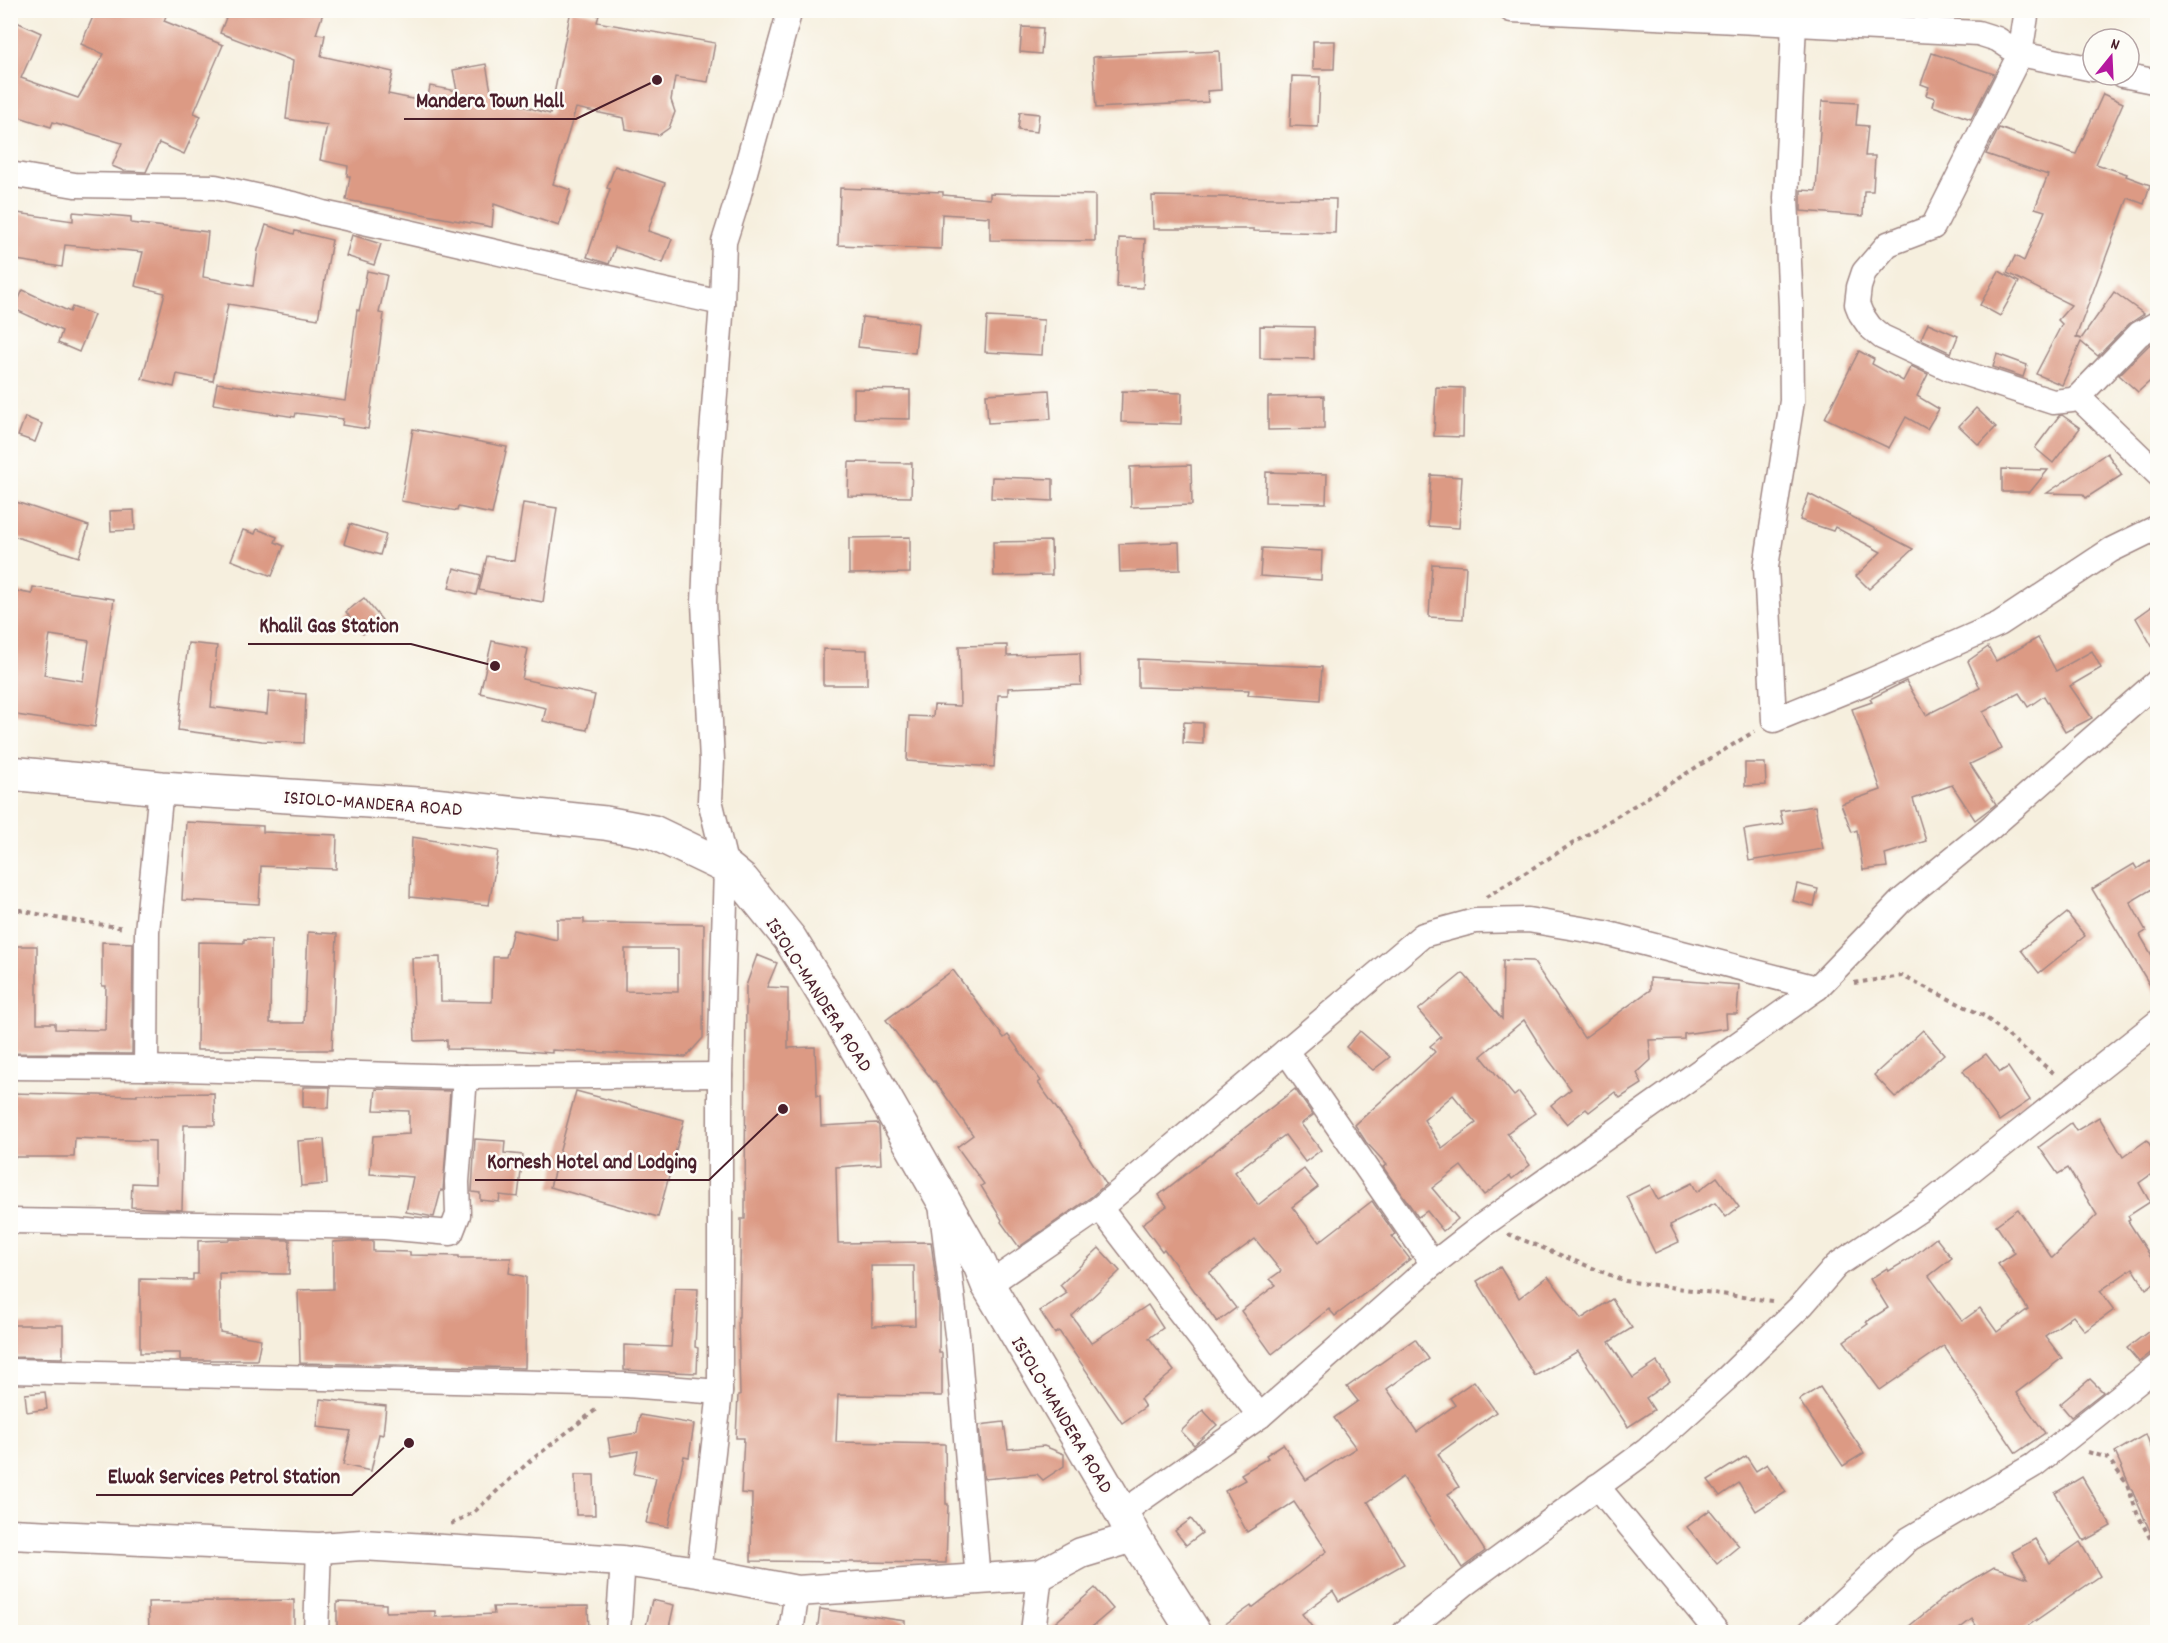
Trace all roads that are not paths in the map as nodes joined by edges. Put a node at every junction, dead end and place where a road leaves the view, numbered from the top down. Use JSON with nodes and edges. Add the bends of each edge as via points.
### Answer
{"nodes":[{"id":1,"x":790,"y":10,"type":"edge"},
{"id":2,"x":1511,"y":10,"type":"edge"},
{"id":3,"x":2027,"y":10,"type":"edge"},
{"id":4,"x":1794,"y":24,"type":"junction"},
{"id":5,"x":2020,"y":54,"type":"junction"},
{"id":6,"x":2081,"y":67,"type":"edge"},
{"id":7,"x":2141,"y":79,"type":"edge"},
{"id":8,"x":2157,"y":82,"type":"edge"},
{"id":9,"x":10,"y":174,"type":"edge"},
{"id":10,"x":722,"y":303,"type":"junction"},
{"id":11,"x":2157,"y":323,"type":"edge"},
{"id":12,"x":2078,"y":397,"type":"junction"},
{"id":13,"x":2157,"y":474,"type":"edge"},
{"id":14,"x":2157,"y":527,"type":"edge"},
{"id":15,"x":2157,"y":681,"type":"edge"},
{"id":16,"x":10,"y":773,"type":"edge"},
{"id":17,"x":161,"y":788,"type":"junction"},
{"id":18,"x":726,"y":867,"type":"junction"},
{"id":19,"x":1817,"y":988,"type":"junction"},
{"id":20,"x":2157,"y":1022,"type":"edge"},
{"id":21,"x":1286,"y":1051,"type":"junction"},
{"id":22,"x":10,"y":1067,"type":"edge"},
{"id":23,"x":146,"y":1068,"type":"junction"},
{"id":24,"x":720,"y":1075,"type":"junction"},
{"id":25,"x":465,"y":1077,"type":"junction"},
{"id":26,"x":940,"y":1195,"type":"junction"},
{"id":27,"x":1100,"y":1208,"type":"junction"},
{"id":28,"x":10,"y":1221,"type":"edge"},
{"id":29,"x":1433,"y":1264,"type":"junction"},
{"id":30,"x":988,"y":1285,"type":"junction"},
{"id":31,"x":2157,"y":1366,"type":"edge"},
{"id":32,"x":10,"y":1371,"type":"edge"},
{"id":33,"x":720,"y":1392,"type":"junction"},
{"id":34,"x":1260,"y":1416,"type":"junction"},
{"id":35,"x":1597,"y":1486,"type":"junction"},
{"id":36,"x":1128,"y":1525,"type":"junction"},
{"id":37,"x":10,"y":1534,"type":"edge"},
{"id":38,"x":319,"y":1548,"type":"junction"},
{"id":39,"x":623,"y":1561,"type":"junction"},
{"id":40,"x":699,"y":1572,"type":"junction"},
{"id":41,"x":1040,"y":1575,"type":"junction"},
{"id":42,"x":978,"y":1581,"type":"junction"},
{"id":43,"x":797,"y":1591,"type":"junction"},
{"id":44,"x":316,"y":1632,"type":"edge"},
{"id":45,"x":618,"y":1632,"type":"edge"},
{"id":46,"x":791,"y":1632,"type":"edge"},
{"id":47,"x":1033,"y":1632,"type":"edge"},
{"id":48,"x":1194,"y":1632,"type":"edge"},
{"id":49,"x":1405,"y":1632,"type":"edge"},
{"id":50,"x":1717,"y":1632,"type":"edge"},
{"id":51,"x":1810,"y":1632,"type":"edge"}],
"edges":[{"from":1,"to":10,"type":"street","via":[[724,242]]},
{"from":2,"to":4,"type":"street"},
{"from":3,"to":5,"type":"street"},
{"from":4,"to":5,"type":"street","via":[[1978,33],[1997,39]]},
{"from":4,"to":14,"type":"street","via":[[1786,198],[1792,401],[1766,567],[1774,720],[1999,624],[2111,550]]},
{"from":5,"to":6,"type":"street"},
{"from":5,"to":12,"type":"street","via":[[1934,227],[1888,244],[1864,272],[1857,304],[1870,327],[1882,337],[1951,369],[2053,402]]},
{"from":7,"to":8,"type":"street"},
{"from":9,"to":10,"type":"street","via":[[75,184],[215,187]]},
{"from":10,"to":18,"type":"street","via":[[704,603],[712,761],[710,800]]},
{"from":11,"to":12,"type":"street","via":[[2139,334]]},
{"from":12,"to":13,"type":"street"},
{"from":15,"to":19,"type":"street","via":[[1901,901]]},
{"from":16,"to":17,"type":"highway","name":"ISIOLO-MANDERA ROAD"},
{"from":17,"to":18,"type":"highway","name":"ISIOLO-MANDERA ROAD","via":[[433,805],[605,823],[653,832]]},
{"from":17,"to":23,"type":"street","via":[[147,931]]},
{"from":18,"to":24,"type":"street"},
{"from":18,"to":26,"type":"highway","name":"ISIOLO-MANDERA ROAD","via":[[743,881],[790,939]]},
{"from":19,"to":21,"type":"street","via":[[1605,933],[1528,920],[1475,921],[1424,935]]},
{"from":19,"to":29,"type":"street","via":[[1482,1225]]},
{"from":20,"to":35,"type":"street","via":[[1930,1203],[1837,1265],[1726,1379],[1646,1451]]},
{"from":21,"to":27,"type":"street"},
{"from":21,"to":29,"type":"street"},
{"from":22,"to":23,"type":"street"},
{"from":23,"to":25,"type":"street"},
{"from":24,"to":25,"type":"street"},
{"from":24,"to":33,"type":"street"},
{"from":25,"to":28,"type":"street","via":[[458,1215],[451,1233],[384,1227]]},
{"from":26,"to":30,"type":"highway","name":"ISIOLO-MANDERA ROAD"},
{"from":26,"to":42,"type":"street","via":[[958,1342]]},
{"from":27,"to":30,"type":"street"},
{"from":27,"to":34,"type":"street"},
{"from":29,"to":34,"type":"street"},
{"from":30,"to":36,"type":"highway","name":"ISIOLO-MANDERA ROAD"},
{"from":31,"to":51,"type":"street","via":[[2034,1465],[1909,1539]]},
{"from":32,"to":33,"type":"street","via":[[627,1385]]},
{"from":33,"to":40,"type":"street"},
{"from":34,"to":36,"type":"street"},
{"from":35,"to":49,"type":"street"},
{"from":35,"to":50,"type":"street"},
{"from":36,"to":41,"type":"main road"},
{"from":36,"to":48,"type":"highway","name":"ISIOLO-MANDERA ROAD"},
{"from":37,"to":38,"type":"main road"},
{"from":38,"to":39,"type":"main road","via":[[362,1545]]},
{"from":38,"to":44,"type":"street"},
{"from":39,"to":40,"type":"main road"},
{"from":39,"to":45,"type":"street"},
{"from":40,"to":43,"type":"main road"},
{"from":41,"to":42,"type":"main road"},
{"from":41,"to":47,"type":"street"},
{"from":42,"to":43,"type":"main road"},
{"from":43,"to":46,"type":"street"}]}
